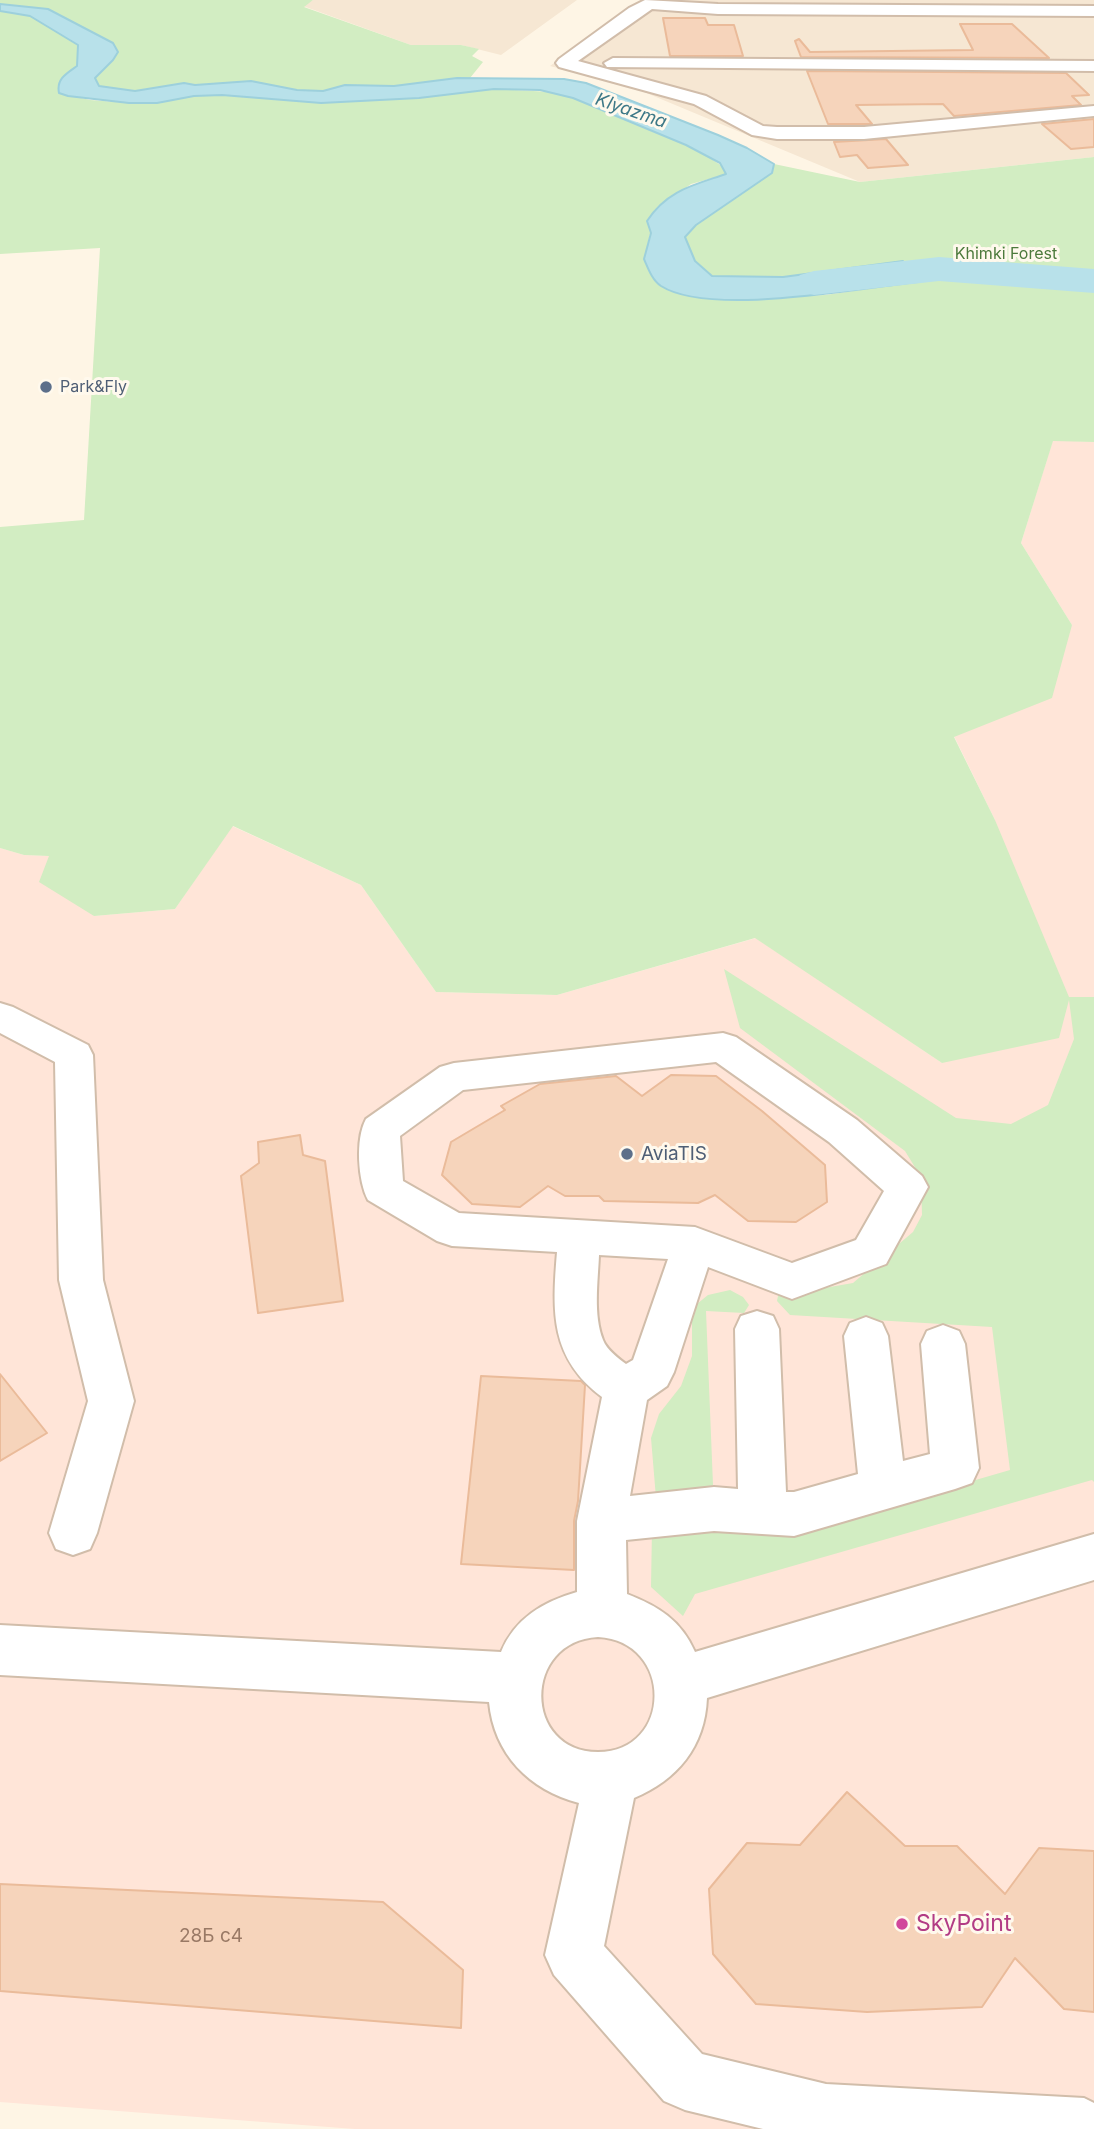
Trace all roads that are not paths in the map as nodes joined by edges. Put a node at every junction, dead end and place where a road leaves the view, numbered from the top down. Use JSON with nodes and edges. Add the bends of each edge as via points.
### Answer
{"nodes":[{"id":1,"x":654,"y":2,"type":"edge"},
{"id":2,"x":1094,"y":11,"type":"edge"},
{"id":3,"x":565,"y":63,"type":"junction"},
{"id":4,"x":1094,"y":66,"type":"edge"},
{"id":5,"x":1094,"y":111,"type":"edge"},
{"id":6,"x":0,"y":1016,"type":"edge"},
{"id":7,"x":579,"y":1237,"type":"junction"},
{"id":8,"x":695,"y":1244,"type":"junction"},
{"id":9,"x":757,"y":1329,"type":"dead end"},
{"id":10,"x":866,"y":1336,"type":"dead end"},
{"id":11,"x":943,"y":1344,"type":"dead end"},
{"id":12,"x":626,"y":1389,"type":"junction"},
{"id":13,"x":883,"y":1490,"type":"junction"},
{"id":14,"x":763,"y":1512,"type":"junction"},
{"id":15,"x":601,"y":1521,"type":"junction"},
{"id":16,"x":73,"y":1533,"type":"dead end"},
{"id":17,"x":1094,"y":1557,"type":"edge"},
{"id":18,"x":602,"y":1613,"type":"junction"},
{"id":19,"x":0,"y":1650,"type":"edge"},
{"id":20,"x":515,"y":1678,"type":"junction"},
{"id":21,"x":681,"y":1681,"type":"junction"},
{"id":22,"x":611,"y":1778,"type":"junction"},
{"id":23,"x":1084,"y":2129,"type":"edge"}],
"edges":[{"from":1,"to":2,"type":"street","via":[[718,9]]},
{"from":1,"to":3,"type":"street"},
{"from":3,"to":4,"type":"street"},
{"from":3,"to":5,"type":"street","via":[[700,100],[759,131],[777,133],[864,133]]},
{"from":6,"to":16,"type":"street","via":[[74,1055],[81,1280],[111,1401]]},
{"from":7,"to":8,"type":"street"},
{"from":7,"to":8,"type":"street","via":[[452,1229],[383,1189],[380,1130],[454,1077],[723,1047],[843,1131],[907,1187],[871,1252],[792,1281]]},
{"from":7,"to":12,"type":"street","via":[[575,1297],[583,1348],[613,1382]]},
{"from":8,"to":12,"type":"street","via":[[651,1372]]},
{"from":9,"to":14,"type":"street"},
{"from":10,"to":13,"type":"street"},
{"from":11,"to":13,"type":"street","via":[[955,1468]]},
{"from":12,"to":15,"type":"street"},
{"from":13,"to":14,"type":"street","via":[[794,1514]]},
{"from":14,"to":15,"type":"street","via":[[714,1509]]},
{"from":15,"to":18,"type":"street"},
{"from":17,"to":21,"type":"street"},
{"from":18,"to":20,"type":"street","via":[[556,1623],[537,1637],[523,1655]]},
{"from":18,"to":21,"type":"street","via":[[629,1619],[652,1634],[670,1655]]},
{"from":19,"to":20,"type":"street"},
{"from":20,"to":22,"type":"street","via":[[514,1704],[521,1729],[536,1751],[558,1768],[584,1777]]},
{"from":21,"to":22,"type":"street","via":[[681,1707],[667,1743],[638,1770]]},
{"from":22,"to":23,"type":"street","via":[[574,1955],[685,2080],[827,2114]]}]}
